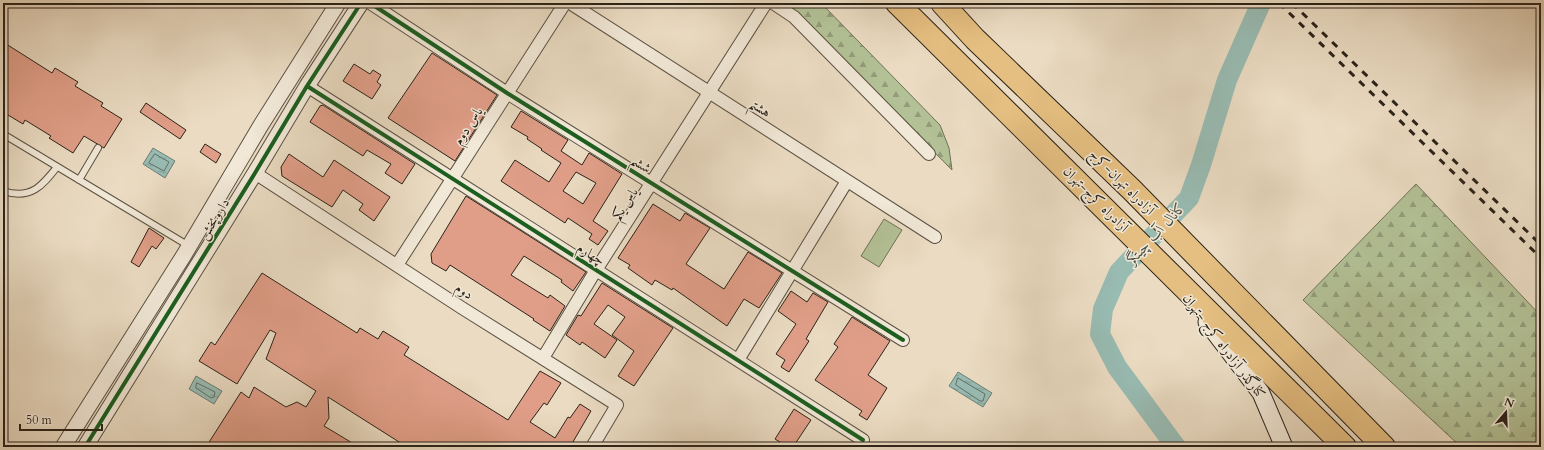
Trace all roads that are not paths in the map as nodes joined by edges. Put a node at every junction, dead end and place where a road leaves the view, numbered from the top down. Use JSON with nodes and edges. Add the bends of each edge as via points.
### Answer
{"nodes":[{"id":1,"x":338,"y":3,"type":"edge"},
{"id":2,"x":361,"y":3,"type":"edge"},
{"id":3,"x":370,"y":3,"type":"edge"},
{"id":4,"x":565,"y":3,"type":"edge"},
{"id":5,"x":570,"y":3,"type":"edge"},
{"id":6,"x":766,"y":3,"type":"edge"},
{"id":7,"x":773,"y":3,"type":"edge"},
{"id":8,"x":898,"y":3,"type":"edge"},
{"id":9,"x":942,"y":3,"type":"edge"},
{"id":10,"x":307,"y":86,"type":"junction"},
{"id":11,"x":507,"y":93,"type":"junction"},
{"id":12,"x":708,"y":93,"type":"junction"},
{"id":13,"x":260,"y":125,"type":"junction"},
{"id":14,"x":3,"y":134,"type":"edge"},
{"id":15,"x":274,"y":140,"type":"junction"},
{"id":16,"x":98,"y":148,"type":"dead end"},
{"id":17,"x":929,"y":154,"type":"dead end"},
{"id":18,"x":57,"y":166,"type":"junction"},
{"id":19,"x":255,"y":173,"type":"junction"},
{"id":20,"x":453,"y":179,"type":"junction"},
{"id":21,"x":79,"y":180,"type":"junction"},
{"id":22,"x":847,"y":181,"type":"junction"},
{"id":23,"x":651,"y":184,"type":"junction"},
{"id":24,"x":3,"y":191,"type":"edge"},
{"id":25,"x":935,"y":237,"type":"dead end"},
{"id":26,"x":187,"y":250,"type":"junction"},
{"id":27,"x":199,"y":263,"type":"junction"},
{"id":28,"x":397,"y":265,"type":"junction"},
{"id":29,"x":596,"y":270,"type":"junction"},
{"id":30,"x":1167,"y":270,"type":"junction"},
{"id":31,"x":792,"y":271,"type":"junction"},
{"id":32,"x":903,"y":340,"type":"dead end"},
{"id":33,"x":543,"y":358,"type":"junction"},
{"id":34,"x":738,"y":360,"type":"junction"},
{"id":35,"x":863,"y":440,"type":"dead end"},
{"id":36,"x":63,"y":447,"type":"edge"},
{"id":37,"x":85,"y":447,"type":"edge"},
{"id":38,"x":592,"y":447,"type":"edge"},
{"id":39,"x":1284,"y":447,"type":"edge"},
{"id":40,"x":1345,"y":447,"type":"edge"},
{"id":41,"x":1384,"y":447,"type":"edge"}],
"edges":[{"from":1,"to":13,"type":"street","name":"داروپخش"},
{"from":2,"to":10,"type":"street","name":"داروپخش"},
{"from":3,"to":11,"type":"street","name":"ششم"},
{"from":4,"to":11,"type":"street","name":"یاس دوم"},
{"from":5,"to":12,"type":"street","name":"هشتم"},
{"from":6,"to":12,"type":"street","name":"یاس یکم"},
{"from":7,"to":17,"type":"street","via":[[794,17]]},
{"from":8,"to":30,"type":"highway","name":"آزادراه کرج-تهران"},
{"from":9,"to":41,"type":"highway","name":"آزادراه تهران-کرج","via":[[975,39],[1132,190]]},
{"from":10,"to":15,"type":"street","name":"داروپخش"},
{"from":10,"to":20,"type":"street","name":"چهارم"},
{"from":11,"to":20,"type":"street","name":"یاس دوم"},
{"from":11,"to":23,"type":"street","name":"ششم"},
{"from":12,"to":22,"type":"street","name":"هشتم"},
{"from":12,"to":23,"type":"street","name":"یاس یکم"},
{"from":13,"to":15,"type":"street","via":[[263,139]]},
{"from":13,"to":26,"type":"street","name":"داروپخش"},
{"from":14,"to":18,"type":"lane"},
{"from":15,"to":19,"type":"street","name":"داروپخش"},
{"from":16,"to":21,"type":"lane"},
{"from":18,"to":21,"type":"lane"},
{"from":18,"to":24,"type":"lane","via":[[43,185],[34,190],[22,194]]},
{"from":19,"to":27,"type":"street","name":"داروپخش"},
{"from":19,"to":28,"type":"street","name":"دوم"},
{"from":20,"to":28,"type":"street","name":"یاس دوم"},
{"from":20,"to":29,"type":"street","name":"چهارم"},
{"from":21,"to":26,"type":"lane"},
{"from":22,"to":25,"type":"street","name":"هشتم"},
{"from":22,"to":31,"type":"street"},
{"from":23,"to":29,"type":"street","name":"یاس یکم"},
{"from":23,"to":31,"type":"street","name":"ششم"},
{"from":26,"to":27,"type":"street"},
{"from":26,"to":36,"type":"street","name":"داروپخش"},
{"from":27,"to":37,"type":"street","name":"داروپخش"},
{"from":28,"to":33,"type":"street","name":"دوم"},
{"from":29,"to":33,"type":"street","name":"یاس یکم"},
{"from":29,"to":34,"type":"street","name":"چهارم"},
{"from":30,"to":39,"type":"main road","name":"کنارگذر آزادراه کرج -تهران","via":[[1254,382]]},
{"from":30,"to":40,"type":"highway","name":"آزادراه کرج-تهران"},
{"from":31,"to":32,"type":"street","name":"ششم"},
{"from":31,"to":34,"type":"street"},
{"from":33,"to":38,"type":"street","name":"دوم","via":[[618,405]]},
{"from":34,"to":35,"type":"street","name":"چهارم"}]}
